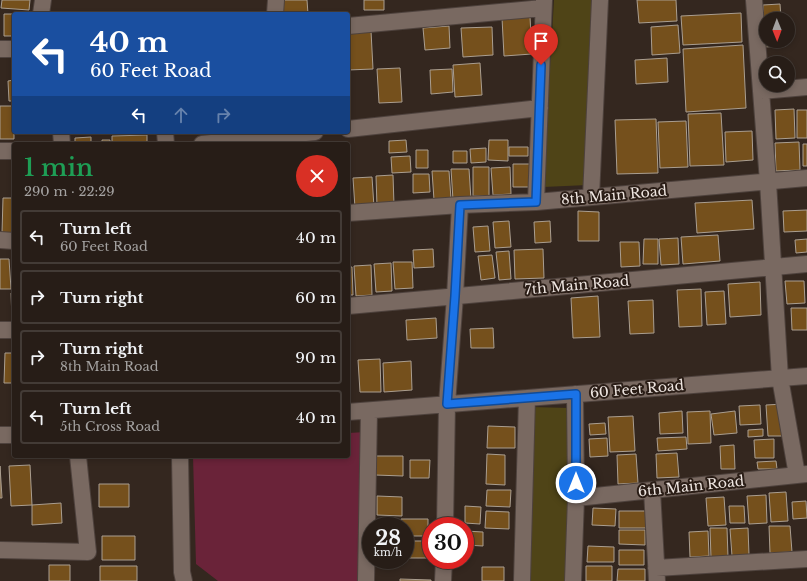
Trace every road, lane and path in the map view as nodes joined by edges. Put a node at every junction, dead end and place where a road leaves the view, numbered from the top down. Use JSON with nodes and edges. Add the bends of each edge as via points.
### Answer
{"nodes":[{"id":1,"x":43,"y":0,"type":"edge"},
{"id":2,"x":276,"y":0,"type":"edge"},
{"id":3,"x":600,"y":0,"type":"edge"},
{"id":4,"x":754,"y":0,"type":"edge"},
{"id":5,"x":544,"y":4,"type":"edge"},
{"id":6,"x":41,"y":12,"type":"edge"},
{"id":7,"x":275,"y":12,"type":"edge"},
{"id":8,"x":350,"y":26,"type":"edge"},
{"id":9,"x":0,"y":49,"type":"edge"},
{"id":10,"x":12,"y":49,"type":"edge"},
{"id":11,"x":759,"y":76,"type":"edge"},
{"id":12,"x":807,"y":87,"type":"edge"},
{"id":13,"x":795,"y":88,"type":"edge"},
{"id":14,"x":760,"y":92,"type":"edge"},
{"id":15,"x":540,"y":108,"type":"junction"},
{"id":16,"x":350,"y":128,"type":"edge"},
{"id":17,"x":296,"y":134,"type":"edge"},
{"id":18,"x":221,"y":142,"type":"edge"},
{"id":19,"x":0,"y":151,"type":"edge"},
{"id":20,"x":12,"y":151,"type":"edge"},
{"id":21,"x":807,"y":178,"type":"edge"},
{"id":22,"x":768,"y":182,"type":"junction"},
{"id":23,"x":591,"y":197,"type":"junction"},
{"id":24,"x":536,"y":202,"type":"junction"},
{"id":25,"x":460,"y":205,"type":"junction"},
{"id":26,"x":350,"y":213,"type":"edge"},
{"id":27,"x":0,"y":240,"type":"edge"},
{"id":28,"x":12,"y":240,"type":"edge"},
{"id":29,"x":807,"y":264,"type":"edge"},
{"id":30,"x":773,"y":266,"type":"junction"},
{"id":31,"x":455,"y":296,"type":"junction"},
{"id":32,"x":350,"y":306,"type":"edge"},
{"id":33,"x":0,"y":330,"type":"edge"},
{"id":34,"x":12,"y":330,"type":"edge"},
{"id":35,"x":807,"y":376,"type":"edge"},
{"id":36,"x":780,"y":378,"type":"junction"},
{"id":37,"x":576,"y":394,"type":"junction"},
{"id":38,"x":528,"y":398,"type":"junction"},
{"id":39,"x":447,"y":404,"type":"junction"},
{"id":40,"x":369,"y":410,"type":"junction"},
{"id":41,"x":350,"y":412,"type":"edge"},
{"id":42,"x":0,"y":434,"type":"edge"},
{"id":43,"x":12,"y":435,"type":"edge"},
{"id":44,"x":78,"y":458,"type":"edge"},
{"id":45,"x":180,"y":458,"type":"edge"},
{"id":46,"x":802,"y":474,"type":"edge"},
{"id":47,"x":652,"y":490,"type":"junction"},
{"id":48,"x":576,"y":498,"type":"junction"},
{"id":49,"x":444,"y":517,"type":"edge"},
{"id":50,"x":0,"y":550,"type":"edge"},
{"id":51,"x":807,"y":559,"type":"edge"},
{"id":52,"x":444,"y":569,"type":"edge"},
{"id":53,"x":657,"y":574,"type":"edge"},
{"id":54,"x":184,"y":581,"type":"edge"},
{"id":55,"x":366,"y":581,"type":"edge"},
{"id":56,"x":443,"y":581,"type":"edge"},
{"id":57,"x":522,"y":581,"type":"edge"},
{"id":58,"x":573,"y":581,"type":"edge"}],
"edges":[{"from":1,"to":6,"type":"street"},
{"from":2,"to":7,"type":"street"},
{"from":3,"to":23,"type":"street"},
{"from":4,"to":11,"type":"street"},
{"from":5,"to":8,"type":"street"},
{"from":5,"to":15,"type":"street"},
{"from":9,"to":10,"type":"street"},
{"from":12,"to":13,"type":"street"},
{"from":14,"to":22,"type":"street"},
{"from":15,"to":16,"type":"street"},
{"from":15,"to":24,"type":"street"},
{"from":17,"to":18,"type":"street"},
{"from":19,"to":20,"type":"street"},
{"from":21,"to":22,"type":"street","name":"8th Main Road"},
{"from":22,"to":23,"type":"street","name":"8th Main Road"},
{"from":22,"to":30,"type":"street"},
{"from":23,"to":24,"type":"street","name":"8th Main Road"},
{"from":24,"to":25,"type":"street","name":"8th Main Road"},
{"from":25,"to":26,"type":"street","name":"8th Main Road"},
{"from":25,"to":31,"type":"street"},
{"from":27,"to":28,"type":"street"},
{"from":29,"to":30,"type":"street","name":"7th Main Road"},
{"from":30,"to":31,"type":"street","name":"7th Main Road"},
{"from":30,"to":36,"type":"street"},
{"from":31,"to":32,"type":"street","name":"7th Main Road"},
{"from":31,"to":39,"type":"street"},
{"from":33,"to":34,"type":"street"},
{"from":35,"to":36,"type":"street","name":"60 Feet Road"},
{"from":36,"to":37,"type":"street","name":"60 Feet Road"},
{"from":36,"to":46,"type":"street"},
{"from":37,"to":38,"type":"street","name":"60 Feet Road"},
{"from":37,"to":48,"type":"street"},
{"from":38,"to":39,"type":"street","name":"60 Feet Road"},
{"from":38,"to":57,"type":"street"},
{"from":39,"to":40,"type":"street","name":"60 Feet Road"},
{"from":39,"to":49,"type":"street"},
{"from":40,"to":41,"type":"street","name":"60 Feet Road"},
{"from":40,"to":55,"type":"street"},
{"from":42,"to":43,"type":"street"},
{"from":44,"to":50,"type":"street","via":[[88,552]]},
{"from":45,"to":54,"type":"street"},
{"from":46,"to":47,"type":"street","name":"6th Main Road"},
{"from":47,"to":48,"type":"street","name":"6th Main Road"},
{"from":47,"to":53,"type":"street"},
{"from":48,"to":58,"type":"street"},
{"from":51,"to":53,"type":"street"},
{"from":52,"to":56,"type":"street"}]}
